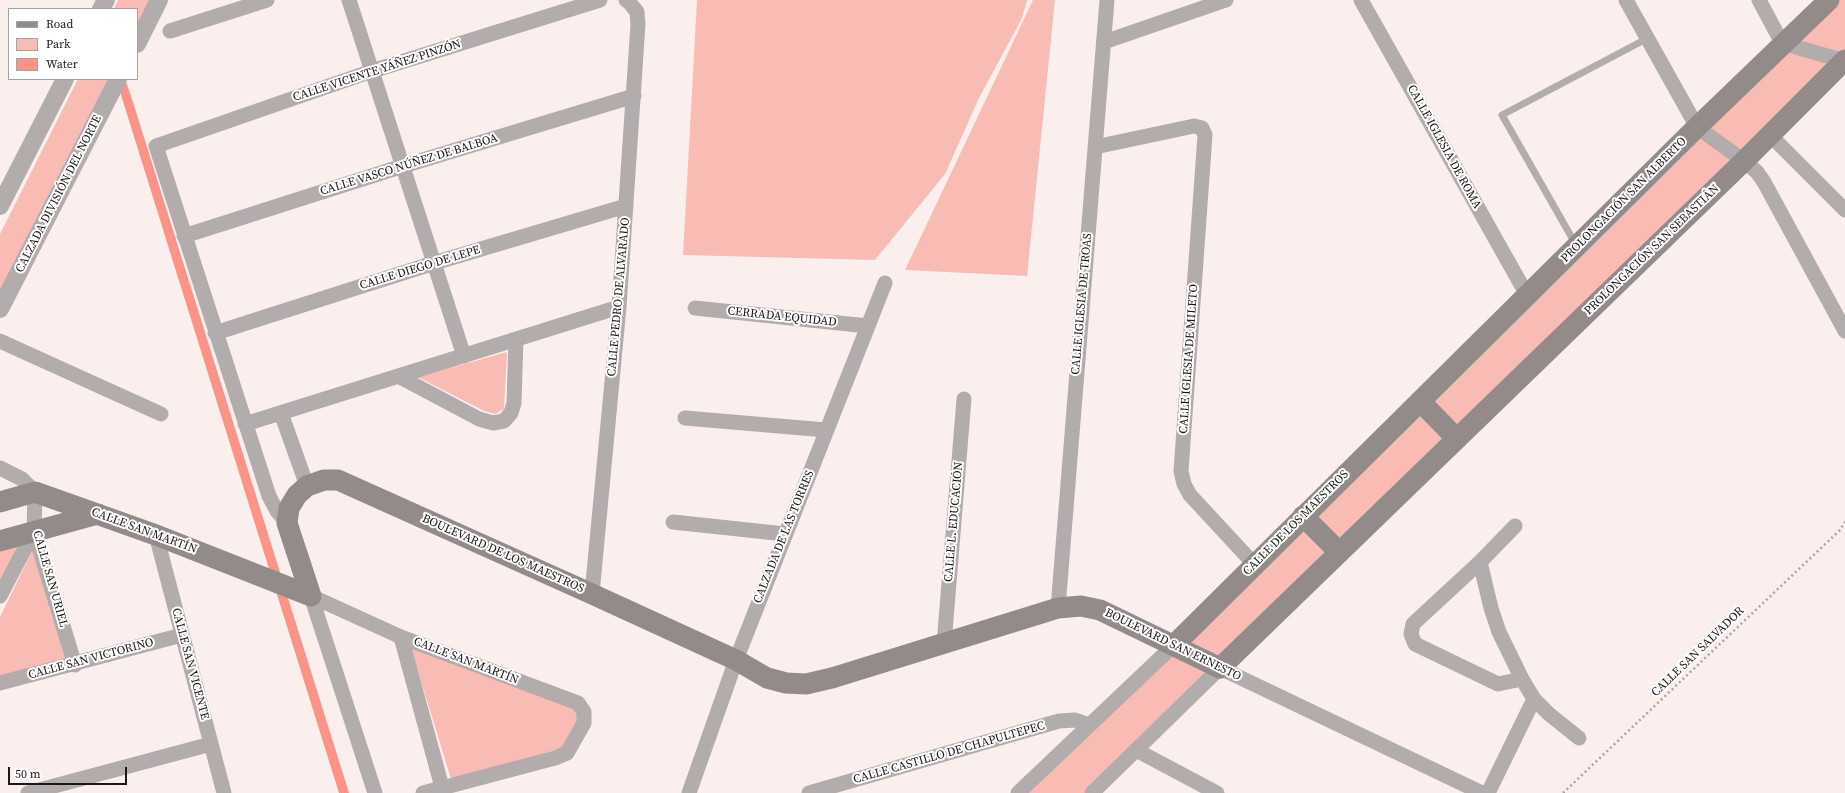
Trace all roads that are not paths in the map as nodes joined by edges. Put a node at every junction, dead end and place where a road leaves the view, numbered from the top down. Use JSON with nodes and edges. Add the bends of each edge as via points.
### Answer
{"nodes":[{"id":1,"x":159,"y":0,"type":"edge"},
{"id":2,"x":267,"y":0,"type":"edge"},
{"id":3,"x":350,"y":0,"type":"edge"},
{"id":4,"x":600,"y":0,"type":"edge"},
{"id":5,"x":1108,"y":0,"type":"edge"},
{"id":6,"x":1226,"y":0,"type":"edge"},
{"id":7,"x":1361,"y":0,"type":"edge"},
{"id":8,"x":1626,"y":0,"type":"edge"},
{"id":9,"x":1759,"y":0,"type":"edge"},
{"id":10,"x":1829,"y":0,"type":"edge"},
{"id":11,"x":628,"y":1,"type":"edge"},
{"id":12,"x":170,"y":32,"type":"dead end"},
{"id":13,"x":1648,"y":38,"type":"junction"},
{"id":14,"x":138,"y":42,"type":"edge"},
{"id":15,"x":1104,"y":42,"type":"junction"},
{"id":16,"x":1782,"y":43,"type":"junction"},
{"id":17,"x":1845,"y":61,"type":"edge"},
{"id":18,"x":372,"y":71,"type":"junction"},
{"id":19,"x":64,"y":80,"type":"edge"},
{"id":20,"x":117,"y":80,"type":"edge"},
{"id":21,"x":634,"y":96,"type":"junction"},
{"id":22,"x":1697,"y":127,"type":"junction"},
{"id":23,"x":1770,"y":135,"type":"junction"},
{"id":24,"x":1095,"y":147,"type":"junction"},
{"id":25,"x":1744,"y":161,"type":"junction"},
{"id":26,"x":403,"y":166,"type":"junction"},
{"id":27,"x":0,"y":206,"type":"edge"},
{"id":28,"x":626,"y":206,"type":"junction"},
{"id":29,"x":1845,"y":210,"type":"edge"},
{"id":30,"x":184,"y":236,"type":"junction"},
{"id":31,"x":1577,"y":246,"type":"junction"},
{"id":32,"x":434,"y":263,"type":"junction"},
{"id":33,"x":885,"y":283,"type":"dead end"},
{"id":34,"x":1527,"y":295,"type":"junction"},
{"id":35,"x":619,"y":308,"type":"junction"},
{"id":36,"x":695,"y":308,"type":"dead end"},
{"id":37,"x":0,"y":309,"type":"edge"},
{"id":38,"x":868,"y":326,"type":"junction"},
{"id":39,"x":1845,"y":331,"type":"edge"},
{"id":40,"x":215,"y":333,"type":"junction"},
{"id":41,"x":516,"y":339,"type":"junction"},
{"id":42,"x":0,"y":341,"type":"edge"},
{"id":43,"x":464,"y":356,"type":"junction"},
{"id":44,"x":398,"y":376,"type":"junction"},
{"id":45,"x":964,"y":399,"type":"dead end"},
{"id":46,"x":1420,"y":401,"type":"junction"},
{"id":47,"x":281,"y":413,"type":"junction"},
{"id":48,"x":161,"y":414,"type":"dead end"},
{"id":49,"x":685,"y":418,"type":"dead end"},
{"id":50,"x":245,"y":424,"type":"junction"},
{"id":51,"x":826,"y":430,"type":"junction"},
{"id":52,"x":1456,"y":439,"type":"junction"},
{"id":53,"x":0,"y":468,"type":"edge"},
{"id":54,"x":307,"y":486,"type":"junction"},
{"id":55,"x":35,"y":492,"type":"junction"},
{"id":56,"x":0,"y":502,"type":"edge"},
{"id":57,"x":98,"y":514,"type":"junction"},
{"id":58,"x":1303,"y":516,"type":"junction"},
{"id":59,"x":673,"y":522,"type":"dead end"},
{"id":60,"x":287,"y":523,"type":"junction"},
{"id":61,"x":1515,"y":526,"type":"dead end"},
{"id":62,"x":34,"y":531,"type":"junction"},
{"id":63,"x":786,"y":534,"type":"junction"},
{"id":64,"x":156,"y":535,"type":"junction"},
{"id":65,"x":0,"y":541,"type":"edge"},
{"id":66,"x":1339,"y":552,"type":"junction"},
{"id":67,"x":1480,"y":562,"type":"junction"},
{"id":68,"x":1254,"y":564,"type":"junction"},
{"id":69,"x":302,"y":593,"type":"junction"},
{"id":70,"x":592,"y":594,"type":"junction"},
{"id":71,"x":0,"y":596,"type":"edge"},
{"id":72,"x":1058,"y":608,"type":"junction"},
{"id":73,"x":182,"y":635,"type":"junction"},
{"id":74,"x":400,"y":637,"type":"junction"},
{"id":75,"x":944,"y":644,"type":"junction"},
{"id":76,"x":1174,"y":645,"type":"junction"},
{"id":77,"x":736,"y":660,"type":"junction"},
{"id":78,"x":75,"y":665,"type":"junction"},
{"id":79,"x":1220,"y":668,"type":"junction"},
{"id":80,"x":1522,"y":679,"type":"junction"},
{"id":81,"x":0,"y":683,"type":"edge"},
{"id":82,"x":1534,"y":699,"type":"junction"},
{"id":83,"x":1089,"y":725,"type":"junction"},
{"id":84,"x":1579,"y":738,"type":"dead end"},
{"id":85,"x":211,"y":744,"type":"junction"},
{"id":86,"x":1136,"y":750,"type":"junction"},
{"id":87,"x":442,"y":787,"type":"junction"},
{"id":88,"x":28,"y":793,"type":"edge"},
{"id":89,"x":224,"y":793,"type":"edge"},
{"id":90,"x":376,"y":793,"type":"edge"},
{"id":91,"x":423,"y":793,"type":"edge"},
{"id":92,"x":689,"y":793,"type":"edge"},
{"id":93,"x":809,"y":793,"type":"edge"},
{"id":94,"x":1018,"y":793,"type":"edge"},
{"id":95,"x":1092,"y":793,"type":"edge"},
{"id":96,"x":1217,"y":793,"type":"edge"},
{"id":97,"x":1482,"y":793,"type":"edge"},
{"id":98,"x":1488,"y":793,"type":"edge"}],
"edges":[{"from":1,"to":14,"type":"street"},
{"from":2,"to":12,"type":"street"},
{"from":3,"to":18,"type":"street"},
{"from":4,"to":18,"type":"street","name":"CALLE VICENTE YÁÑEZ PINZÓN"},
{"from":5,"to":15,"type":"street","name":"CALLE IGLESIA DE TROAS"},
{"from":6,"to":15,"type":"street"},
{"from":7,"to":34,"type":"street","name":"CALLE IGLESIA DE ROMA"},
{"from":8,"to":13,"type":"street"},
{"from":9,"to":16,"type":"street"},
{"from":10,"to":16,"type":"main road","name":"PROLONGACIÓN SAN ALBERTO"},
{"from":11,"to":21,"type":"street","name":"CALLE PEDRO DE ALVARADO","via":[[637,12],[638,24]]},
{"from":13,"to":22,"type":"street"},
{"from":13,"to":31,"type":"lane","via":[[1502,115]]},
{"from":15,"to":24,"type":"street","name":"CALLE IGLESIA DE TROAS"},
{"from":16,"to":17,"type":"street"},
{"from":16,"to":22,"type":"main road","name":"PROLONGACIÓN SAN ALBERTO"},
{"from":17,"to":23,"type":"main road","name":"PROLONGACIÓN SAN SEBASTIÁN"},
{"from":18,"to":26,"type":"street"},
{"from":18,"to":30,"type":"street","name":"CALLE VICENTE YÁÑEZ PINZÓN","via":[[156,146]]},
{"from":19,"to":27,"type":"street"},
{"from":20,"to":37,"type":"street","name":"CALZADA DIVISIÓN DEL NORTE"},
{"from":21,"to":26,"type":"street","name":"CALLE VASCO NÚÑEZ DE BALBOA"},
{"from":21,"to":28,"type":"street","name":"CALLE PEDRO DE ALVARADO"},
{"from":22,"to":25,"type":"street"},
{"from":22,"to":31,"type":"main road","name":"PROLONGACIÓN SAN ALBERTO"},
{"from":23,"to":25,"type":"main road","name":"PROLONGACIÓN SAN SEBASTIÁN"},
{"from":23,"to":29,"type":"street"},
{"from":24,"to":68,"type":"street","name":"CALLE IGLESIA DE MILETO","via":[[1194,126],[1202,128],[1205,135],[1181,471],[1190,495]]},
{"from":24,"to":72,"type":"street","name":"CALLE IGLESIA DE TROAS"},
{"from":25,"to":39,"type":"street","via":[[1764,182]]},
{"from":25,"to":52,"type":"main road","name":"PROLONGACIÓN SAN SEBASTIÁN"},
{"from":26,"to":30,"type":"street","name":"CALLE VASCO NÚÑEZ DE BALBOA"},
{"from":26,"to":32,"type":"street"},
{"from":28,"to":32,"type":"street","name":"CALLE DIEGO DE LEPE"},
{"from":28,"to":35,"type":"street","name":"CALLE PEDRO DE ALVARADO"},
{"from":30,"to":40,"type":"street"},
{"from":31,"to":34,"type":"main road","name":"PROLONGACIÓN SAN ALBERTO"},
{"from":32,"to":40,"type":"street","name":"CALLE DIEGO DE LEPE"},
{"from":32,"to":43,"type":"street"},
{"from":33,"to":38,"type":"street","name":"CALZADA DE LAS TORRES"},
{"from":34,"to":46,"type":"main road","name":"PROLONGACIÓN SAN ALBERTO"},
{"from":35,"to":41,"type":"street"},
{"from":35,"to":70,"type":"street","name":"CALLE PEDRO DE ALVARADO"},
{"from":36,"to":38,"type":"street","name":"CERRADA EQUIDAD"},
{"from":38,"to":51,"type":"street","name":"CALZADA DE LAS TORRES"},
{"from":40,"to":50,"type":"street"},
{"from":41,"to":43,"type":"street"},
{"from":41,"to":44,"type":"street","via":[[514,403],[512,413],[504,421],[493,423],[479,419]]},
{"from":42,"to":48,"type":"street"},
{"from":43,"to":44,"type":"street"},
{"from":44,"to":47,"type":"street"},
{"from":45,"to":75,"type":"street","name":"CALLE L. EDUCACIÓN"},
{"from":46,"to":52,"type":"main road"},
{"from":46,"to":58,"type":"main road","name":"CALLE DE LOS MAESTROS"},
{"from":47,"to":50,"type":"street"},
{"from":47,"to":54,"type":"street"},
{"from":49,"to":51,"type":"street"},
{"from":50,"to":60,"type":"street","via":[[269,496]]},
{"from":51,"to":63,"type":"street","name":"CALZADA DE LAS TORRES"},
{"from":52,"to":66,"type":"main road"},
{"from":53,"to":55,"type":"street","name":"CALLE SAN MARTÍN","via":[[22,479]]},
{"from":54,"to":60,"type":"main road","via":[[289,508]]},
{"from":54,"to":70,"type":"main road","name":"BOULEVARD DE LOS MAESTROS","via":[[324,480],[338,480]]},
{"from":55,"to":56,"type":"main road"},
{"from":55,"to":57,"type":"main road","name":"CALLE SAN MARTÍN"},
{"from":55,"to":62,"type":"street","name":"CALLE SAN URIEL"},
{"from":57,"to":62,"type":"main road"},
{"from":57,"to":64,"type":"main road","name":"CALLE SAN MARTÍN"},
{"from":58,"to":66,"type":"main road"},
{"from":58,"to":68,"type":"main road","name":"CALLE DE LOS MAESTROS"},
{"from":59,"to":63,"type":"street"},
{"from":60,"to":69,"type":"main road"},
{"from":61,"to":67,"type":"street"},
{"from":62,"to":65,"type":"main road"},
{"from":62,"to":71,"type":"street"},
{"from":62,"to":78,"type":"street","name":"CALLE SAN URIEL"},
{"from":63,"to":77,"type":"street","name":"CALZADA DE LAS TORRES"},
{"from":64,"to":69,"type":"main road","name":"CALLE SAN MARTÍN"},
{"from":64,"to":73,"type":"street","name":"CALLE SAN VICENTE"},
{"from":66,"to":79,"type":"main road"},
{"from":67,"to":80,"type":"street","via":[[1499,632]]},
{"from":67,"to":80,"type":"street","via":[[1413,624],[1411,634],[1415,644],[1498,684]]},
{"from":68,"to":76,"type":"main road","name":"CALLE DE LOS MAESTROS"},
{"from":69,"to":74,"type":"street"},
{"from":69,"to":90,"type":"street"},
{"from":70,"to":77,"type":"main road","name":"BOULEVARD DE LOS MAESTROS"},
{"from":72,"to":75,"type":"main road","name":"BOULEVARD SAN ERNESTO"},
{"from":72,"to":76,"type":"main road","name":"BOULEVARD SAN ERNESTO","via":[[1080,606],[1100,610]]},
{"from":73,"to":78,"type":"street","name":"CALLE SAN VICTORINO"},
{"from":73,"to":85,"type":"street","name":"CALLE SAN VICENTE"},
{"from":74,"to":87,"type":"street","name":"CALLE SAN MARTÍN"},
{"from":74,"to":87,"type":"street","name":"CALLE SAN MARTÍN","via":[[578,703],[584,712],[584,723],[567,753]]},
{"from":75,"to":77,"type":"main road","name":"BOULEVARD SAN ERNESTO","via":[[806,684],[786,683],[767,678]]},
{"from":76,"to":79,"type":"main road","name":"BOULEVARD SAN ERNESTO"},
{"from":76,"to":83,"type":"street"},
{"from":77,"to":92,"type":"street","name":"CALZADA DE LAS TORRES"},
{"from":78,"to":81,"type":"street","name":"CALLE SAN VICTORINO"},
{"from":79,"to":86,"type":"street"},
{"from":79,"to":97,"type":"street","name":"BOULEVARD SAN ERNESTO"},
{"from":80,"to":82,"type":"street"},
{"from":82,"to":84,"type":"street"},
{"from":82,"to":98,"type":"street"},
{"from":83,"to":93,"type":"street","name":"CALLE CASTILLO DE CHAPULTEPEC","via":[[1075,720],[1059,721]]},
{"from":83,"to":94,"type":"street"},
{"from":85,"to":88,"type":"street"},
{"from":85,"to":89,"type":"street","name":"CALLE SAN VICENTE"},
{"from":86,"to":95,"type":"street"},
{"from":86,"to":96,"type":"street"},
{"from":87,"to":91,"type":"street"}]}
